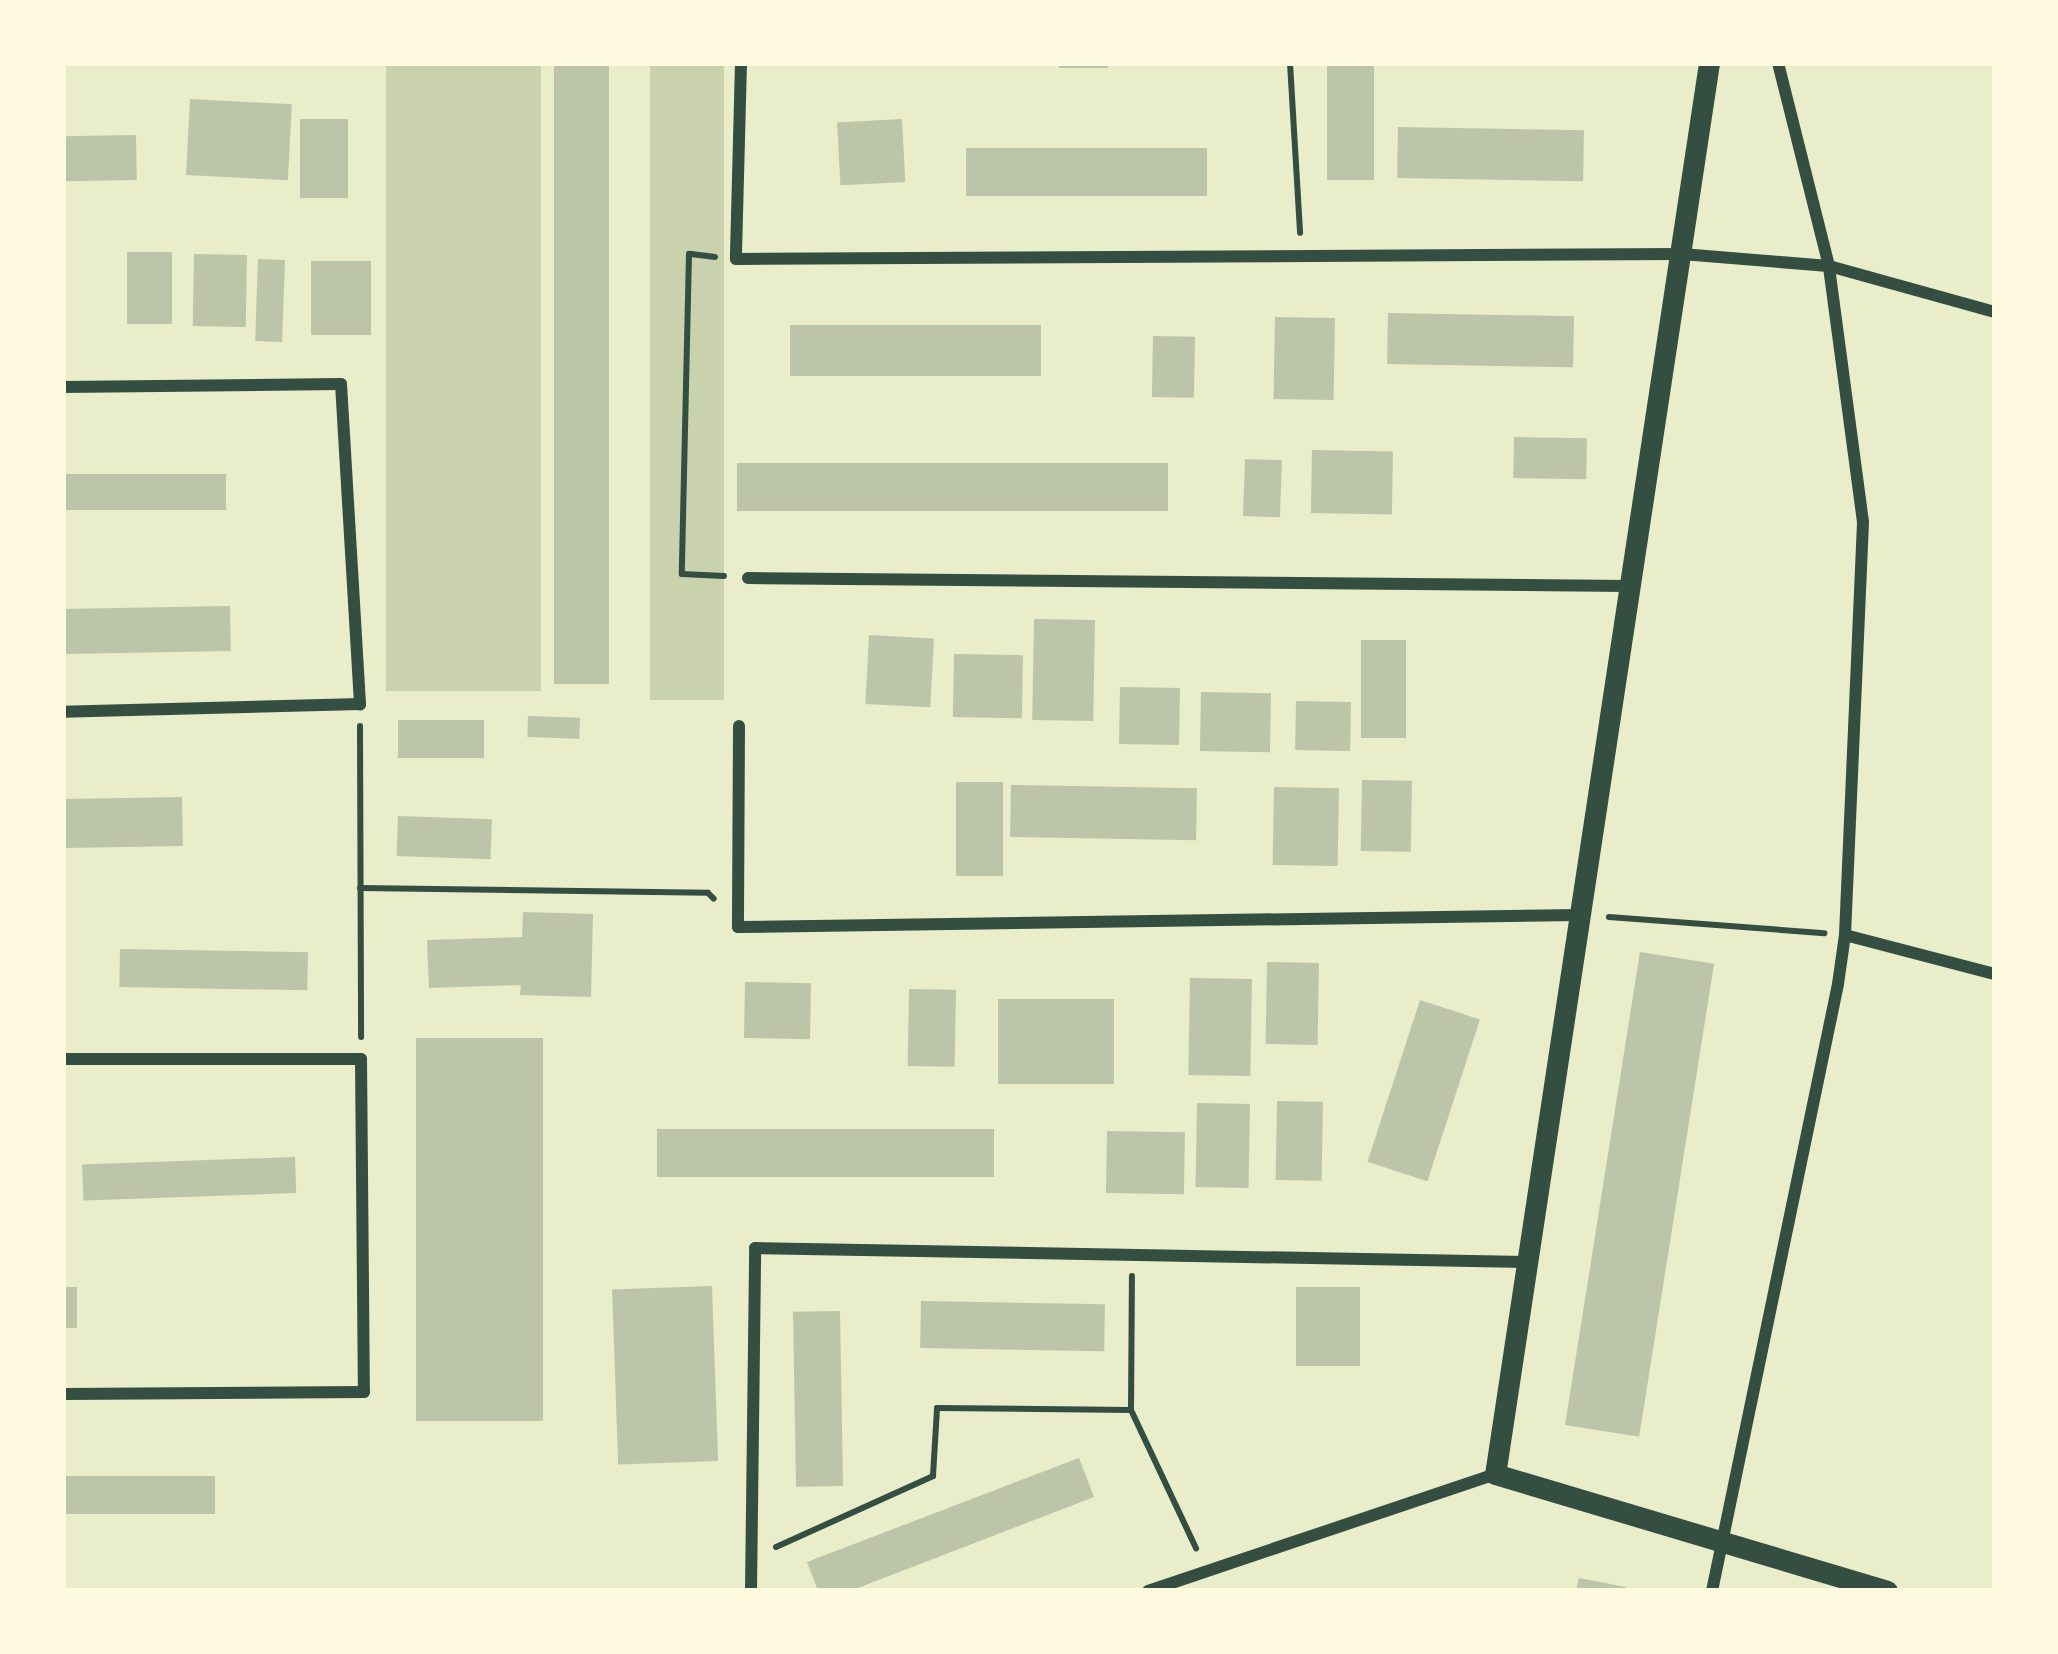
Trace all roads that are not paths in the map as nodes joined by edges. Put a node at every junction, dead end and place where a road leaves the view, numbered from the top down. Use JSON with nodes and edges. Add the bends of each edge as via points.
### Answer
{"nodes":[{"id":1,"x":741,"y":63,"type":"edge"},
{"id":2,"x":1709,"y":63,"type":"edge"},
{"id":3,"x":1778,"y":63,"type":"edge"},
{"id":4,"x":1682,"y":254,"type":"junction"},
{"id":5,"x":1828,"y":266,"type":"junction"},
{"id":6,"x":1995,"y":312,"type":"edge"},
{"id":7,"x":63,"y":387,"type":"edge"},
{"id":8,"x":748,"y":578,"type":"road end"},
{"id":9,"x":1628,"y":586,"type":"junction"},
{"id":10,"x":63,"y":712,"type":"edge"},
{"id":11,"x":739,"y":726,"type":"dead end"},
{"id":12,"x":1580,"y":915,"type":"junction"},
{"id":13,"x":1845,"y":934,"type":"junction"},
{"id":14,"x":1995,"y":974,"type":"edge"},
{"id":15,"x":63,"y":1059,"type":"edge"},
{"id":16,"x":1526,"y":1262,"type":"junction"},
{"id":17,"x":63,"y":1394,"type":"edge"},
{"id":18,"x":1495,"y":1474,"type":"junction"},
{"id":19,"x":1724,"y":1546,"type":"junction"},
{"id":20,"x":751,"y":1591,"type":"edge"},
{"id":21,"x":1148,"y":1591,"type":"edge"},
{"id":22,"x":1712,"y":1591,"type":"edge"},
{"id":23,"x":1887,"y":1591,"type":"edge"}],
"edges":[{"from":1,"to":4,"type":"street","via":[[736,259]]},
{"from":2,"to":4,"type":"street"},
{"from":3,"to":5,"type":"street"},
{"from":4,"to":5,"type":"street"},
{"from":4,"to":9,"type":"street"},
{"from":5,"to":6,"type":"street"},
{"from":5,"to":13,"type":"street","via":[[1863,522]]},
{"from":7,"to":10,"type":"street","via":[[341,383],[360,704]]},
{"from":8,"to":9,"type":"street"},
{"from":9,"to":12,"type":"street"},
{"from":11,"to":12,"type":"street","via":[[738,926]]},
{"from":12,"to":16,"type":"street"},
{"from":13,"to":14,"type":"street"},
{"from":13,"to":19,"type":"street"},
{"from":15,"to":17,"type":"street","via":[[361,1058],[364,1392]]},
{"from":16,"to":18,"type":"street"},
{"from":16,"to":20,"type":"street","via":[[754,1247]]},
{"from":18,"to":19,"type":"street"},
{"from":18,"to":21,"type":"street"},
{"from":19,"to":22,"type":"street"},
{"from":19,"to":23,"type":"street"}]}
